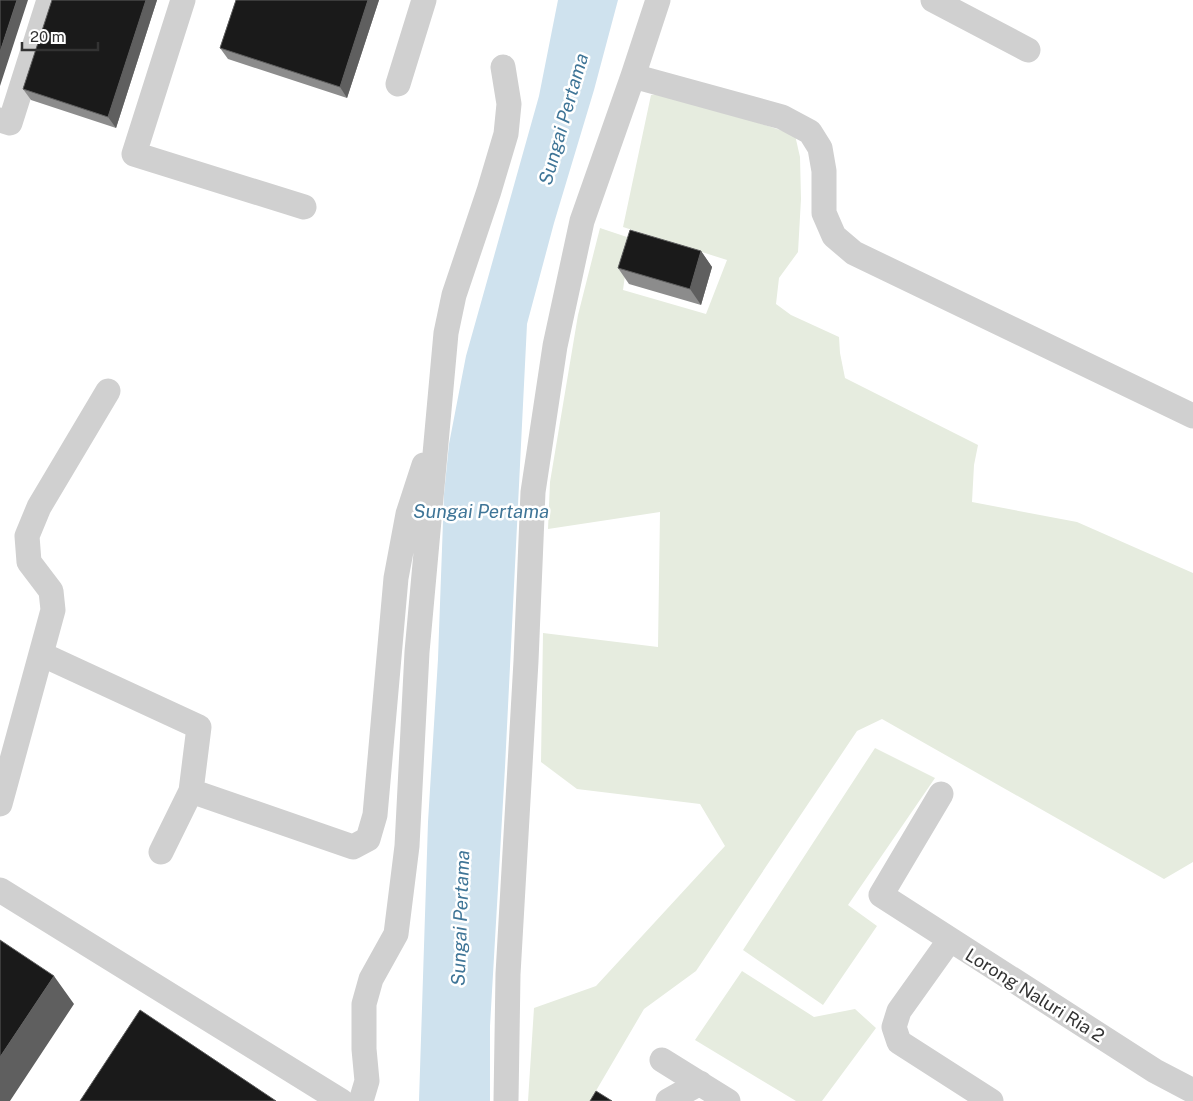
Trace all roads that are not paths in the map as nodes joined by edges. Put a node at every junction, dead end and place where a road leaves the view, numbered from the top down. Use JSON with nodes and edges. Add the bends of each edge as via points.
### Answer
{"nodes":[{"id":1,"x":49,"y":0,"type":"edge"},
{"id":2,"x":183,"y":0,"type":"edge"},
{"id":3,"x":424,"y":0,"type":"edge"},
{"id":4,"x":658,"y":0,"type":"edge"},
{"id":5,"x":933,"y":0,"type":"edge"},
{"id":6,"x":1028,"y":50,"type":"dead end"},
{"id":7,"x":503,"y":67,"type":"dead end"},
{"id":8,"x":633,"y":76,"type":"junction"},
{"id":9,"x":398,"y":84,"type":"dead end"},
{"id":10,"x":0,"y":120,"type":"edge"},
{"id":11,"x":304,"y":207,"type":"dead end"},
{"id":12,"x":442,"y":372,"type":"junction"},
{"id":13,"x":108,"y":391,"type":"dead end"},
{"id":14,"x":1193,"y":416,"type":"edge"},
{"id":15,"x":41,"y":654,"type":"junction"},
{"id":16,"x":191,"y":791,"type":"junction"},
{"id":17,"x":941,"y":794,"type":"dead end"},
{"id":18,"x":0,"y":804,"type":"edge"},
{"id":19,"x":161,"y":852,"type":"dead end"},
{"id":20,"x":0,"y":890,"type":"edge"},
{"id":21,"x":950,"y":941,"type":"junction"},
{"id":22,"x":662,"y":1060,"type":"dead end"},
{"id":23,"x":700,"y":1083,"type":"junction"},
{"id":24,"x":1193,"y":1090,"type":"edge"},
{"id":25,"x":341,"y":1101,"type":"edge"},
{"id":26,"x":361,"y":1101,"type":"edge"},
{"id":27,"x":506,"y":1101,"type":"edge"},
{"id":28,"x":668,"y":1101,"type":"edge"},
{"id":29,"x":728,"y":1101,"type":"edge"},
{"id":30,"x":991,"y":1101,"type":"edge"}],
"edges":[{"from":1,"to":10,"type":"street","via":[[10,124]]},
{"from":2,"to":11,"type":"street","via":[[134,154]]},
{"from":3,"to":9,"type":"street"},
{"from":4,"to":8,"type":"street"},
{"from":5,"to":6,"type":"street"},
{"from":7,"to":12,"type":"street","via":[[509,104],[506,134],[454,296]]},
{"from":8,"to":14,"type":"street","via":[[782,116],[810,132],[820,148],[824,171],[824,213],[834,236],[854,253]]},
{"from":8,"to":27,"type":"street","via":[[582,221],[555,346],[533,492],[508,974]]},
{"from":12,"to":16,"type":"street","via":[[396,578],[375,815],[368,839],[353,847]]},
{"from":12,"to":26,"type":"street","via":[[417,652],[406,846],[396,934],[371,979],[364,1004],[367,1081]]},
{"from":13,"to":15,"type":"street","via":[[39,507],[27,536],[29,562],[50,590],[53,610]]},
{"from":15,"to":16,"type":"street","via":[[200,727]]},
{"from":15,"to":18,"type":"street"},
{"from":16,"to":19,"type":"street"},
{"from":17,"to":21,"type":"street","name":"Lorong Naluri Ria 2","via":[[881,895]]},
{"from":20,"to":25,"type":"street"},
{"from":21,"to":24,"type":"street","name":"Lorong Naluri Ria 2","via":[[1155,1071]]},
{"from":21,"to":30,"type":"street","via":[[899,1011],[894,1027],[899,1042]]},
{"from":22,"to":23,"type":"street"},
{"from":23,"to":28,"type":"street"},
{"from":23,"to":29,"type":"street"}]}
